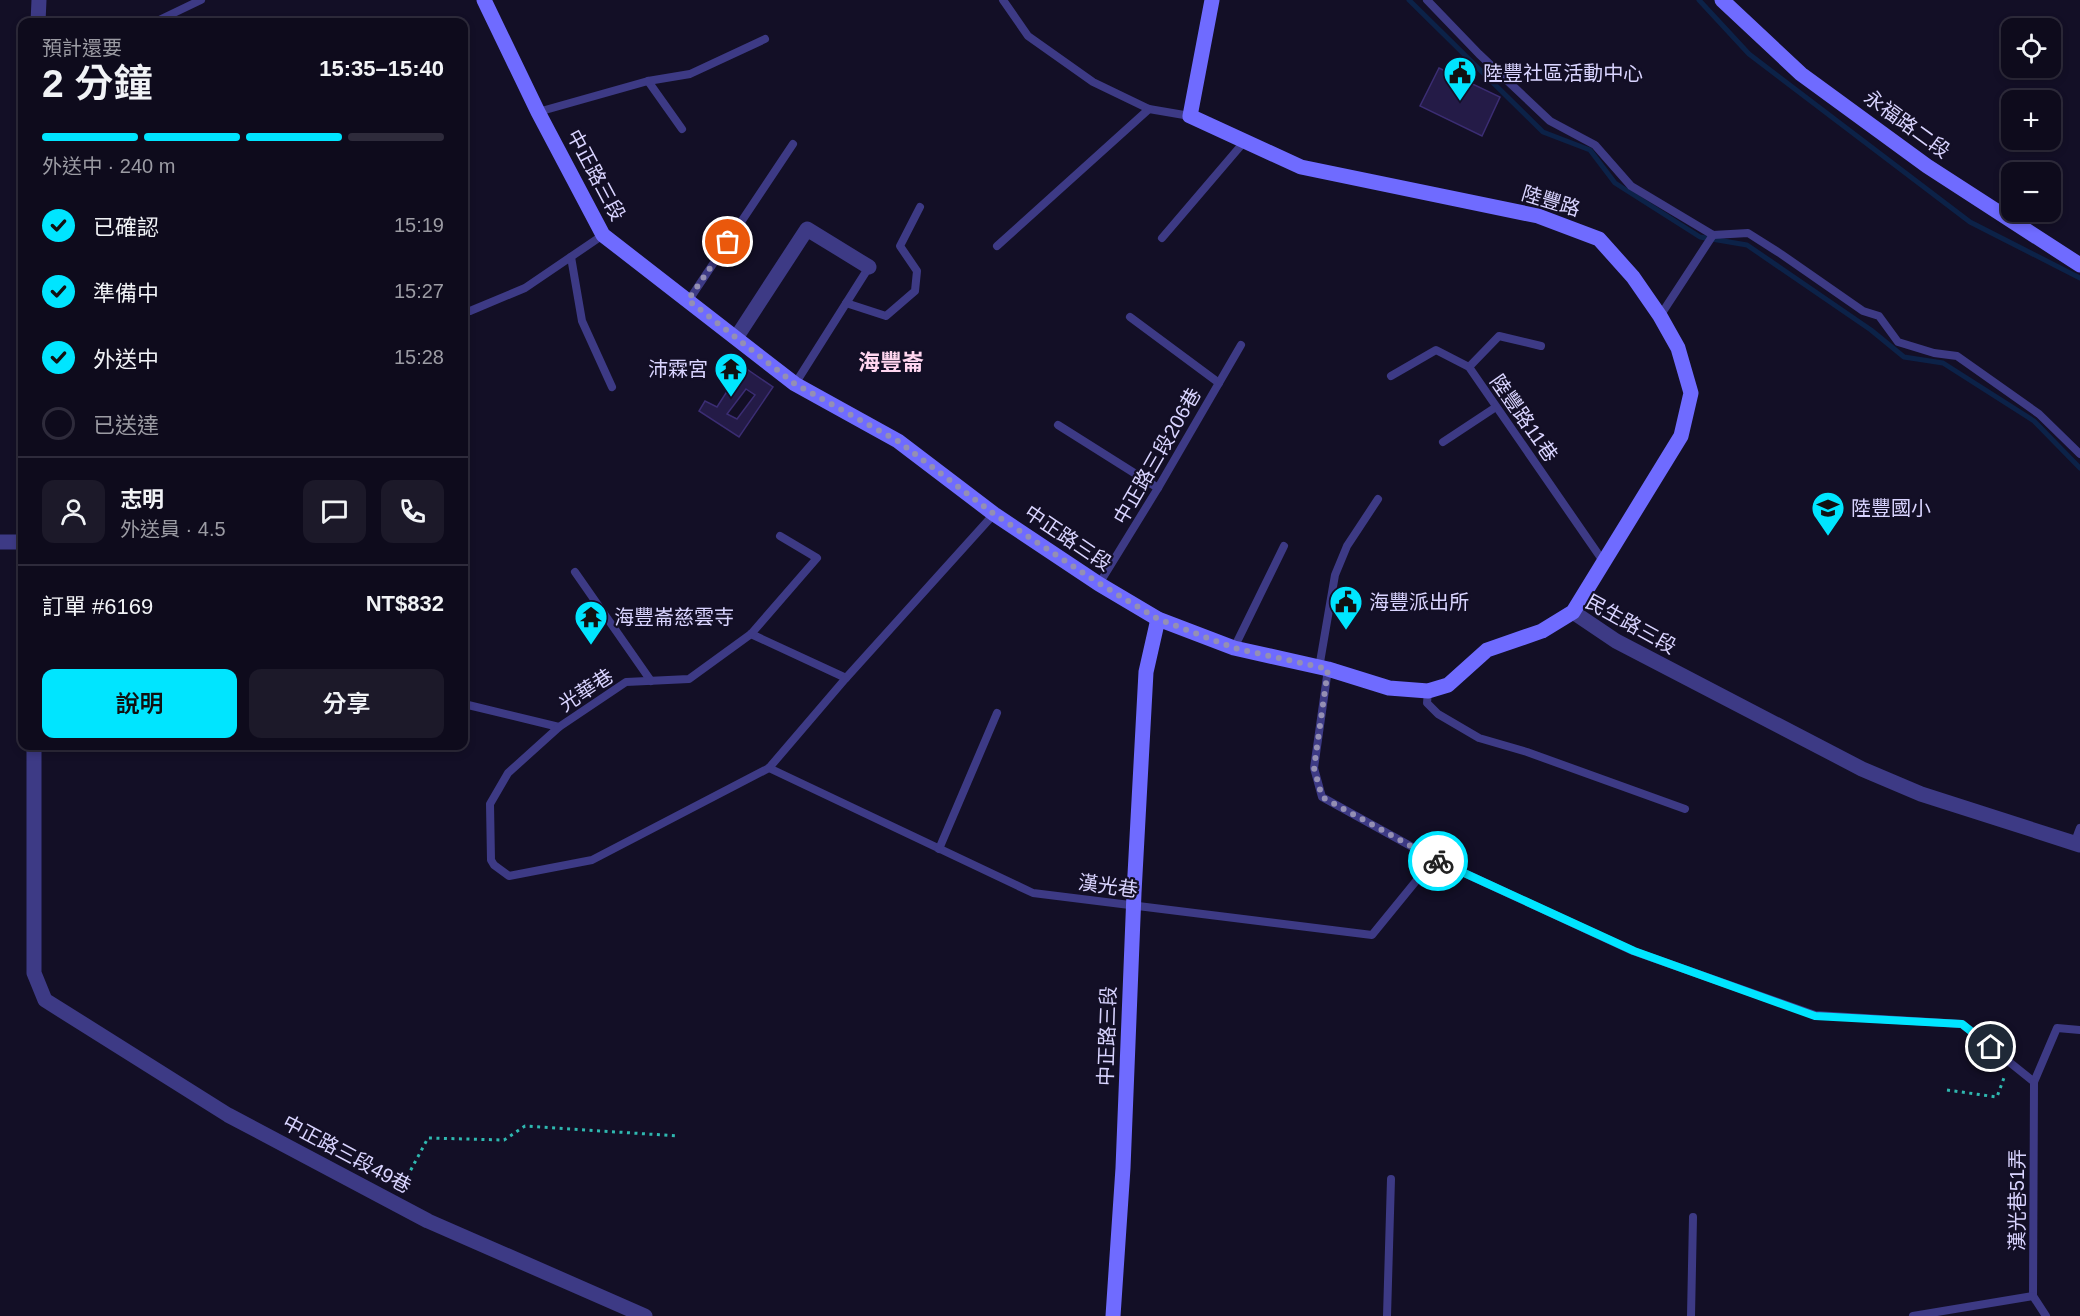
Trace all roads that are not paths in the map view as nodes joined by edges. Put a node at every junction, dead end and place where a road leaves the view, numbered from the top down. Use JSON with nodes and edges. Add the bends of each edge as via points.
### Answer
{"nodes":[{"id":1,"x":39,"y":0,"type":"edge"},
{"id":2,"x":201,"y":0,"type":"edge"},
{"id":3,"x":484,"y":0,"type":"edge"},
{"id":4,"x":1003,"y":0,"type":"edge"},
{"id":5,"x":1212,"y":0,"type":"edge"},
{"id":6,"x":1427,"y":0,"type":"edge"},
{"id":7,"x":1722,"y":0,"type":"edge"},
{"id":8,"x":38,"y":18,"type":"edge"},
{"id":9,"x":163,"y":18,"type":"edge"},
{"id":10,"x":765,"y":39,"type":"dead end"},
{"id":11,"x":648,"y":81,"type":"junction"},
{"id":12,"x":1149,"y":109,"type":"junction"},
{"id":13,"x":538,"y":112,"type":"junction"},
{"id":14,"x":1190,"y":116,"type":"junction"},
{"id":15,"x":682,"y":129,"type":"dead end"},
{"id":16,"x":1245,"y":142,"type":"junction"},
{"id":17,"x":793,"y":144,"type":"dead end"},
{"id":18,"x":920,"y":207,"type":"dead end"},
{"id":19,"x":603,"y":235,"type":"junction"},
{"id":20,"x":1713,"y":235,"type":"junction"},
{"id":21,"x":1162,"y":238,"type":"dead end"},
{"id":22,"x":997,"y":246,"type":"dead end"},
{"id":23,"x":571,"y":257,"type":"junction"},
{"id":24,"x":2080,"y":265,"type":"edge"},
{"id":25,"x":869,"y":267,"type":"joint"},
{"id":26,"x":688,"y":300,"type":"junction"},
{"id":27,"x":846,"y":303,"type":"junction"},
{"id":28,"x":468,"y":311,"type":"edge"},
{"id":29,"x":1660,"y":316,"type":"junction"},
{"id":30,"x":1130,"y":317,"type":"dead end"},
{"id":31,"x":736,"y":338,"type":"junction"},
{"id":32,"x":1241,"y":345,"type":"dead end"},
{"id":33,"x":1541,"y":346,"type":"dead end"},
{"id":34,"x":1469,"y":367,"type":"junction"},
{"id":35,"x":1391,"y":376,"type":"dead end"},
{"id":36,"x":1219,"y":383,"type":"junction"},
{"id":37,"x":795,"y":384,"type":"junction"},
{"id":38,"x":612,"y":387,"type":"dead end"},
{"id":39,"x":1496,"y":407,"type":"junction"},
{"id":40,"x":1058,"y":425,"type":"dead end"},
{"id":41,"x":1443,"y":442,"type":"dead end"},
{"id":42,"x":2080,"y":454,"type":"edge"},
{"id":43,"x":1158,"y":488,"type":"junction"},
{"id":44,"x":1378,"y":499,"type":"dead end"},
{"id":45,"x":994,"y":514,"type":"junction"},
{"id":46,"x":780,"y":536,"type":"dead end"},
{"id":47,"x":0,"y":542,"type":"edge"},
{"id":48,"x":18,"y":542,"type":"edge"},
{"id":49,"x":1284,"y":546,"type":"dead end"},
{"id":50,"x":1603,"y":561,"type":"junction"},
{"id":51,"x":575,"y":572,"type":"dead end"},
{"id":52,"x":1100,"y":584,"type":"junction"},
{"id":53,"x":1573,"y":612,"type":"junction"},
{"id":54,"x":1158,"y":619,"type":"junction"},
{"id":55,"x":751,"y":634,"type":"junction"},
{"id":56,"x":1234,"y":648,"type":"junction"},
{"id":57,"x":1323,"y":669,"type":"junction"},
{"id":58,"x":846,"y":678,"type":"junction"},
{"id":59,"x":651,"y":681,"type":"junction"},
{"id":60,"x":1428,"y":691,"type":"junction"},
{"id":61,"x":468,"y":705,"type":"edge"},
{"id":62,"x":997,"y":713,"type":"dead end"},
{"id":63,"x":559,"y":727,"type":"junction"},
{"id":64,"x":34,"y":750,"type":"edge"},
{"id":65,"x":769,"y":768,"type":"junction"},
{"id":66,"x":1685,"y":809,"type":"dead end"},
{"id":67,"x":2080,"y":828,"type":"edge"},
{"id":68,"x":2077,"y":845,"type":"edge"},
{"id":69,"x":939,"y":849,"type":"junction"},
{"id":70,"x":1434,"y":859,"type":"junction"},
{"id":71,"x":1133,"y":906,"type":"junction"},
{"id":72,"x":2080,"y":1030,"type":"edge"},
{"id":73,"x":2034,"y":1082,"type":"junction"},
{"id":74,"x":1391,"y":1179,"type":"dead end"},
{"id":75,"x":1693,"y":1217,"type":"dead end"},
{"id":76,"x":2033,"y":1296,"type":"junction"},
{"id":77,"x":645,"y":1316,"type":"edge"},
{"id":78,"x":1113,"y":1316,"type":"edge"},
{"id":79,"x":1387,"y":1316,"type":"edge"},
{"id":80,"x":1691,"y":1316,"type":"edge"},
{"id":81,"x":1913,"y":1316,"type":"edge"},
{"id":82,"x":2046,"y":1316,"type":"edge"}],
"edges":[{"from":1,"to":8,"type":"street"},
{"from":2,"to":9,"type":"lane"},
{"from":3,"to":13,"type":"street","name":"中正路三段"},
{"from":4,"to":12,"type":"lane","via":[[1028,36],[1093,82]]},
{"from":5,"to":14,"type":"street"},
{"from":6,"to":20,"type":"lane","via":[[1550,121],[1595,145],[1631,186]]},
{"from":7,"to":24,"type":"street","name":"永福路二段","via":[[1811,81],[1927,166]]},
{"from":10,"to":11,"type":"lane","via":[[690,74]]},
{"from":11,"to":13,"type":"lane"},
{"from":11,"to":15,"type":"lane"},
{"from":12,"to":14,"type":"lane"},
{"from":12,"to":22,"type":"lane"},
{"from":13,"to":19,"type":"street","name":"中正路三段"},
{"from":14,"to":16,"type":"street","name":"陸豐路"},
{"from":16,"to":21,"type":"lane"},
{"from":16,"to":29,"type":"street","name":"陸豐路","via":[[1301,167],[1538,216],[1599,238]]},
{"from":17,"to":26,"type":"lane"},
{"from":18,"to":27,"type":"lane","via":[[900,246],[917,271],[915,291],[886,316]]},
{"from":19,"to":23,"type":"lane"},
{"from":19,"to":26,"type":"street","name":"中正路三段"},
{"from":20,"to":29,"type":"lane"},
{"from":20,"to":42,"type":"lane","via":[[1748,233],[1863,311],[1879,316],[1898,342],[1958,356],[2039,414]]},
{"from":23,"to":28,"type":"lane","via":[[525,288]]},
{"from":23,"to":38,"type":"lane","via":[[582,321]]},
{"from":25,"to":27,"type":"lane"},
{"from":25,"to":31,"type":"street","via":[[807,229]]},
{"from":26,"to":31,"type":"street","name":"中正路三段"},
{"from":27,"to":37,"type":"lane"},
{"from":29,"to":50,"type":"street","name":"陸豐路","via":[[1678,348],[1691,393],[1681,436]]},
{"from":30,"to":36,"type":"lane"},
{"from":31,"to":37,"type":"street","name":"中正路三段"},
{"from":32,"to":36,"type":"lane","name":"中正路三段206巷"},
{"from":33,"to":34,"type":"lane","via":[[1499,336]]},
{"from":34,"to":35,"type":"lane","name":"陸豐路11巷","via":[[1436,350]]},
{"from":34,"to":39,"type":"lane","name":"陸豐路11巷"},
{"from":36,"to":43,"type":"lane","name":"中正路三段206巷"},
{"from":37,"to":45,"type":"street","name":"中正路三段","via":[[898,441]]},
{"from":39,"to":41,"type":"lane"},
{"from":39,"to":50,"type":"lane","name":"陸豐路11巷"},
{"from":40,"to":43,"type":"lane"},
{"from":43,"to":52,"type":"lane","name":"中正路三段206巷"},
{"from":44,"to":57,"type":"lane","via":[[1347,546],[1335,575]]},
{"from":45,"to":52,"type":"street","name":"中正路三段"},
{"from":45,"to":58,"type":"lane"},
{"from":46,"to":55,"type":"lane","name":"光華巷","via":[[818,558]]},
{"from":47,"to":48,"type":"street"},
{"from":49,"to":56,"type":"lane"},
{"from":50,"to":53,"type":"street","name":"陸豐路"},
{"from":51,"to":59,"type":"lane"},
{"from":52,"to":54,"type":"street","name":"中正路三段"},
{"from":53,"to":60,"type":"street","name":"民生路三段","via":[[1542,631],[1487,650],[1448,685]]},
{"from":53,"to":68,"type":"street","name":"民生路三段","via":[[1616,641],[1862,769],[1921,794]]},
{"from":54,"to":56,"type":"street","name":"民生路三段"},
{"from":54,"to":71,"type":"street","name":"中正路三段","via":[[1146,672]]},
{"from":55,"to":58,"type":"lane"},
{"from":55,"to":59,"type":"lane","name":"光華巷","via":[[688,679]]},
{"from":56,"to":57,"type":"street","name":"民生路三段"},
{"from":57,"to":60,"type":"street","name":"民生路三段","via":[[1389,688]]},
{"from":57,"to":70,"type":"lane","via":[[1314,768],[1322,797]]},
{"from":58,"to":65,"type":"lane"},
{"from":59,"to":63,"type":"lane","name":"光華巷","via":[[626,682]]},
{"from":60,"to":66,"type":"lane","via":[[1427,703],[1438,714],[1479,738]]},
{"from":61,"to":63,"type":"lane","name":"光華巷"},
{"from":62,"to":69,"type":"lane"},
{"from":63,"to":65,"type":"lane","via":[[508,773],[490,804],[491,860],[509,876],[592,860]]},
{"from":64,"to":77,"type":"street","name":"中正路三段49巷","via":[[34,973],[45,1000],[228,1115],[428,1221]]},
{"from":65,"to":69,"type":"lane","name":"漢光巷"},
{"from":67,"to":68,"type":"lane"},
{"from":69,"to":71,"type":"lane","name":"漢光巷","via":[[1033,892]]},
{"from":70,"to":71,"type":"lane","name":"漢光巷","via":[[1372,935]]},
{"from":70,"to":73,"type":"lane","via":[[1634,951],[1815,1016],[1962,1024]]},
{"from":71,"to":78,"type":"street","name":"中正路三段"},
{"from":72,"to":73,"type":"lane","via":[[2057,1028]]},
{"from":73,"to":76,"type":"lane","name":"漢光巷51弄"},
{"from":74,"to":79,"type":"lane"},
{"from":75,"to":80,"type":"lane"},
{"from":76,"to":81,"type":"lane"},
{"from":76,"to":82,"type":"lane"}]}
